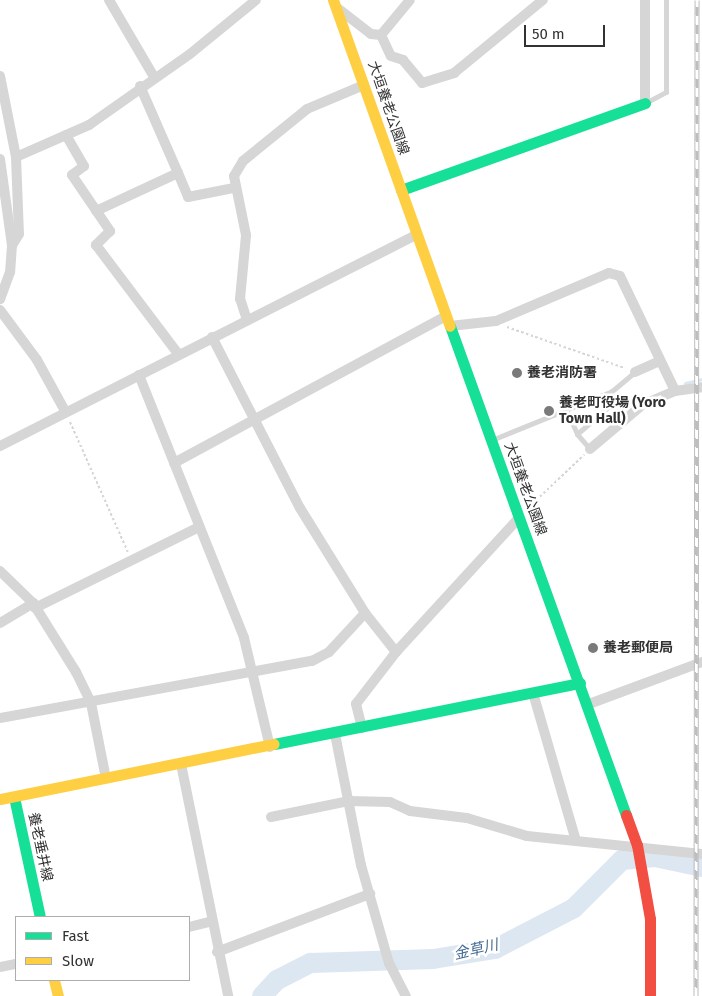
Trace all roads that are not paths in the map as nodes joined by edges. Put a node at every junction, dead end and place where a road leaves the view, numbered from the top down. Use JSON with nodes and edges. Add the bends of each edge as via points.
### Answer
{"nodes":[{"id":1,"x":110,"y":0,"type":"edge"},
{"id":2,"x":256,"y":0,"type":"edge"},
{"id":3,"x":410,"y":0,"type":"edge"},
{"id":4,"x":543,"y":0,"type":"edge"},
{"id":5,"x":645,"y":0,"type":"edge"},
{"id":6,"x":666,"y":0,"type":"edge"},
{"id":7,"x":335,"y":3,"type":"edge"},
{"id":8,"x":381,"y":35,"type":"junction"},
{"id":9,"x":0,"y":76,"type":"edge"},
{"id":10,"x":154,"y":77,"type":"junction"},
{"id":11,"x":364,"y":85,"type":"junction"},
{"id":12,"x":140,"y":86,"type":"junction"},
{"id":13,"x":645,"y":103,"type":"junction"},
{"id":14,"x":66,"y":135,"type":"junction"},
{"id":15,"x":16,"y":157,"type":"junction"},
{"id":16,"x":0,"y":159,"type":"edge"},
{"id":17,"x":178,"y":173,"type":"junction"},
{"id":18,"x":234,"y":188,"type":"junction"},
{"id":19,"x":401,"y":190,"type":"junction"},
{"id":20,"x":96,"y":211,"type":"junction"},
{"id":21,"x":416,"y":235,"type":"junction"},
{"id":22,"x":12,"y":245,"type":"junction"},
{"id":23,"x":0,"y":299,"type":"edge"},
{"id":24,"x":0,"y":310,"type":"edge"},
{"id":25,"x":247,"y":320,"type":"junction"},
{"id":26,"x":448,"y":321,"type":"junction"},
{"id":27,"x":212,"y":337,"type":"junction"},
{"id":28,"x":178,"y":354,"type":"junction"},
{"id":29,"x":660,"y":361,"type":"junction"},
{"id":30,"x":635,"y":372,"type":"joint"},
{"id":31,"x":139,"y":375,"type":"junction"},
{"id":32,"x":702,"y":387,"type":"edge"},
{"id":33,"x":612,"y":391,"type":"junction"},
{"id":34,"x":675,"y":391,"type":"junction"},
{"id":35,"x":566,"y":410,"type":"junction"},
{"id":36,"x":65,"y":411,"type":"junction"},
{"id":37,"x":254,"y":419,"type":"junction"},
{"id":38,"x":577,"y":434,"type":"junction"},
{"id":39,"x":491,"y":440,"type":"junction"},
{"id":40,"x":0,"y":446,"type":"edge"},
{"id":41,"x":590,"y":449,"type":"joint"},
{"id":42,"x":174,"y":464,"type":"junction"},
{"id":43,"x":519,"y":518,"type":"junction"},
{"id":44,"x":199,"y":527,"type":"junction"},
{"id":45,"x":0,"y":570,"type":"edge"},
{"id":46,"x":34,"y":606,"type":"junction"},
{"id":47,"x":365,"y":613,"type":"junction"},
{"id":48,"x":0,"y":623,"type":"edge"},
{"id":49,"x":396,"y":652,"type":"junction"},
{"id":50,"x":702,"y":662,"type":"edge"},
{"id":51,"x":255,"y":670,"type":"junction"},
{"id":52,"x":580,"y":683,"type":"junction"},
{"id":53,"x":533,"y":693,"type":"junction"},
{"id":54,"x":91,"y":703,"type":"junction"},
{"id":55,"x":589,"y":704,"type":"junction"},
{"id":56,"x":0,"y":718,"type":"edge"},
{"id":57,"x":362,"y":728,"type":"junction"},
{"id":58,"x":335,"y":734,"type":"junction"},
{"id":59,"x":270,"y":747,"type":"junction"},
{"id":60,"x":181,"y":764,"type":"junction"},
{"id":61,"x":106,"y":779,"type":"junction"},
{"id":62,"x":14,"y":796,"type":"junction"},
{"id":63,"x":0,"y":799,"type":"edge"},
{"id":64,"x":349,"y":801,"type":"junction"},
{"id":65,"x":271,"y":817,"type":"dead end"},
{"id":66,"x":575,"y":838,"type":"junction"},
{"id":67,"x":638,"y":849,"type":"junction"},
{"id":68,"x":702,"y":854,"type":"edge"},
{"id":69,"x":370,"y":894,"type":"junction"},
{"id":70,"x":40,"y":916,"type":"edge"},
{"id":71,"x":209,"y":922,"type":"junction"},
{"id":72,"x":190,"y":927,"type":"edge"},
{"id":73,"x":217,"y":952,"type":"junction"},
{"id":74,"x":15,"y":964,"type":"edge"},
{"id":75,"x":0,"y":967,"type":"edge"},
{"id":76,"x":54,"y":981,"type":"edge"},
{"id":77,"x":58,"y":996,"type":"edge"},
{"id":78,"x":228,"y":996,"type":"edge"},
{"id":79,"x":406,"y":996,"type":"edge"},
{"id":80,"x":650,"y":996,"type":"edge"}],
"edges":[{"from":1,"to":10,"type":"street"},
{"from":2,"to":10,"type":"street"},
{"from":3,"to":8,"type":"street"},
{"from":4,"to":8,"type":"street","via":[[454,73],[422,83],[403,60],[391,56]]},
{"from":5,"to":13,"type":"street"},
{"from":6,"to":13,"type":"lane","via":[[666,92]]},
{"from":7,"to":8,"type":"street","via":[[372,34]]},
{"from":7,"to":11,"type":"main road","name":"大垣養老公園線"},
{"from":9,"to":15,"type":"street"},
{"from":10,"to":12,"type":"street"},
{"from":11,"to":18,"type":"street","via":[[323,100],[282,127],[243,161],[234,176]]},
{"from":11,"to":19,"type":"main road","name":"大垣養老公園線"},
{"from":12,"to":14,"type":"street","via":[[89,125]]},
{"from":12,"to":17,"type":"street"},
{"from":13,"to":19,"type":"main road"},
{"from":14,"to":15,"type":"street"},
{"from":14,"to":20,"type":"street","via":[[84,166],[72,176]]},
{"from":15,"to":22,"type":"street","via":[[18,234]]},
{"from":16,"to":22,"type":"street"},
{"from":17,"to":18,"type":"street","via":[[188,197]]},
{"from":17,"to":20,"type":"street"},
{"from":18,"to":25,"type":"street","via":[[246,236],[240,299]]},
{"from":19,"to":21,"type":"main road","name":"大垣養老公園線"},
{"from":20,"to":28,"type":"street","via":[[110,231],[96,245]]},
{"from":21,"to":25,"type":"street"},
{"from":21,"to":26,"type":"main road","name":"大垣養老公園線"},
{"from":22,"to":23,"type":"street","via":[[10,272]]},
{"from":24,"to":36,"type":"street","via":[[37,360]]},
{"from":25,"to":27,"type":"street"},
{"from":26,"to":29,"type":"street","via":[[496,321],[609,273],[620,276]]},
{"from":26,"to":37,"type":"street"},
{"from":26,"to":39,"type":"main road","name":"大垣養老公園線"},
{"from":27,"to":28,"type":"street"},
{"from":27,"to":37,"type":"street"},
{"from":28,"to":31,"type":"street"},
{"from":29,"to":30,"type":"street"},
{"from":29,"to":34,"type":"street"},
{"from":30,"to":33,"type":"lane"},
{"from":31,"to":36,"type":"street"},
{"from":31,"to":42,"type":"street"},
{"from":32,"to":34,"type":"street"},
{"from":33,"to":35,"type":"lane"},
{"from":33,"to":38,"type":"lane","via":[[616,400]]},
{"from":34,"to":41,"type":"street","via":[[642,405]]},
{"from":35,"to":38,"type":"lane"},
{"from":35,"to":39,"type":"lane"},
{"from":36,"to":40,"type":"street"},
{"from":37,"to":42,"type":"street"},
{"from":37,"to":47,"type":"street","via":[[287,485]]},
{"from":38,"to":41,"type":"lane"},
{"from":39,"to":43,"type":"main road","name":"大垣養老公園線"},
{"from":42,"to":44,"type":"street"},
{"from":43,"to":49,"type":"street"},
{"from":43,"to":52,"type":"main road","name":"大垣養老公園線"},
{"from":44,"to":46,"type":"street"},
{"from":44,"to":51,"type":"street"},
{"from":45,"to":46,"type":"street"},
{"from":46,"to":48,"type":"street"},
{"from":46,"to":54,"type":"street"},
{"from":47,"to":49,"type":"street"},
{"from":47,"to":51,"type":"street","via":[[329,652],[312,661]]},
{"from":49,"to":57,"type":"street","via":[[356,704]]},
{"from":50,"to":55,"type":"street"},
{"from":51,"to":54,"type":"street"},
{"from":51,"to":59,"type":"street"},
{"from":52,"to":53,"type":"main road"},
{"from":52,"to":55,"type":"main road","name":"大垣養老公園線"},
{"from":53,"to":57,"type":"main road"},
{"from":53,"to":66,"type":"street"},
{"from":54,"to":56,"type":"street"},
{"from":54,"to":61,"type":"street"},
{"from":55,"to":67,"type":"main road","name":"大垣養老公園線"},
{"from":57,"to":58,"type":"main road"},
{"from":58,"to":59,"type":"main road"},
{"from":58,"to":64,"type":"street"},
{"from":59,"to":60,"type":"main road"},
{"from":60,"to":61,"type":"main road"},
{"from":60,"to":71,"type":"street"},
{"from":61,"to":62,"type":"main road"},
{"from":62,"to":63,"type":"main road"},
{"from":62,"to":70,"type":"main road","name":"養老垂井線"},
{"from":64,"to":65,"type":"street"},
{"from":64,"to":66,"type":"street","via":[[390,802],[410,811],[467,818],[527,836]]},
{"from":64,"to":69,"type":"street"},
{"from":66,"to":67,"type":"street"},
{"from":67,"to":68,"type":"street"},
{"from":67,"to":80,"type":"main road","name":"大垣養老公園線","via":[[650,919]]},
{"from":69,"to":73,"type":"street"},
{"from":69,"to":79,"type":"street","via":[[389,963]]},
{"from":71,"to":72,"type":"street"},
{"from":71,"to":73,"type":"street"},
{"from":73,"to":78,"type":"street"},
{"from":74,"to":75,"type":"street"},
{"from":76,"to":77,"type":"main road"}]}
